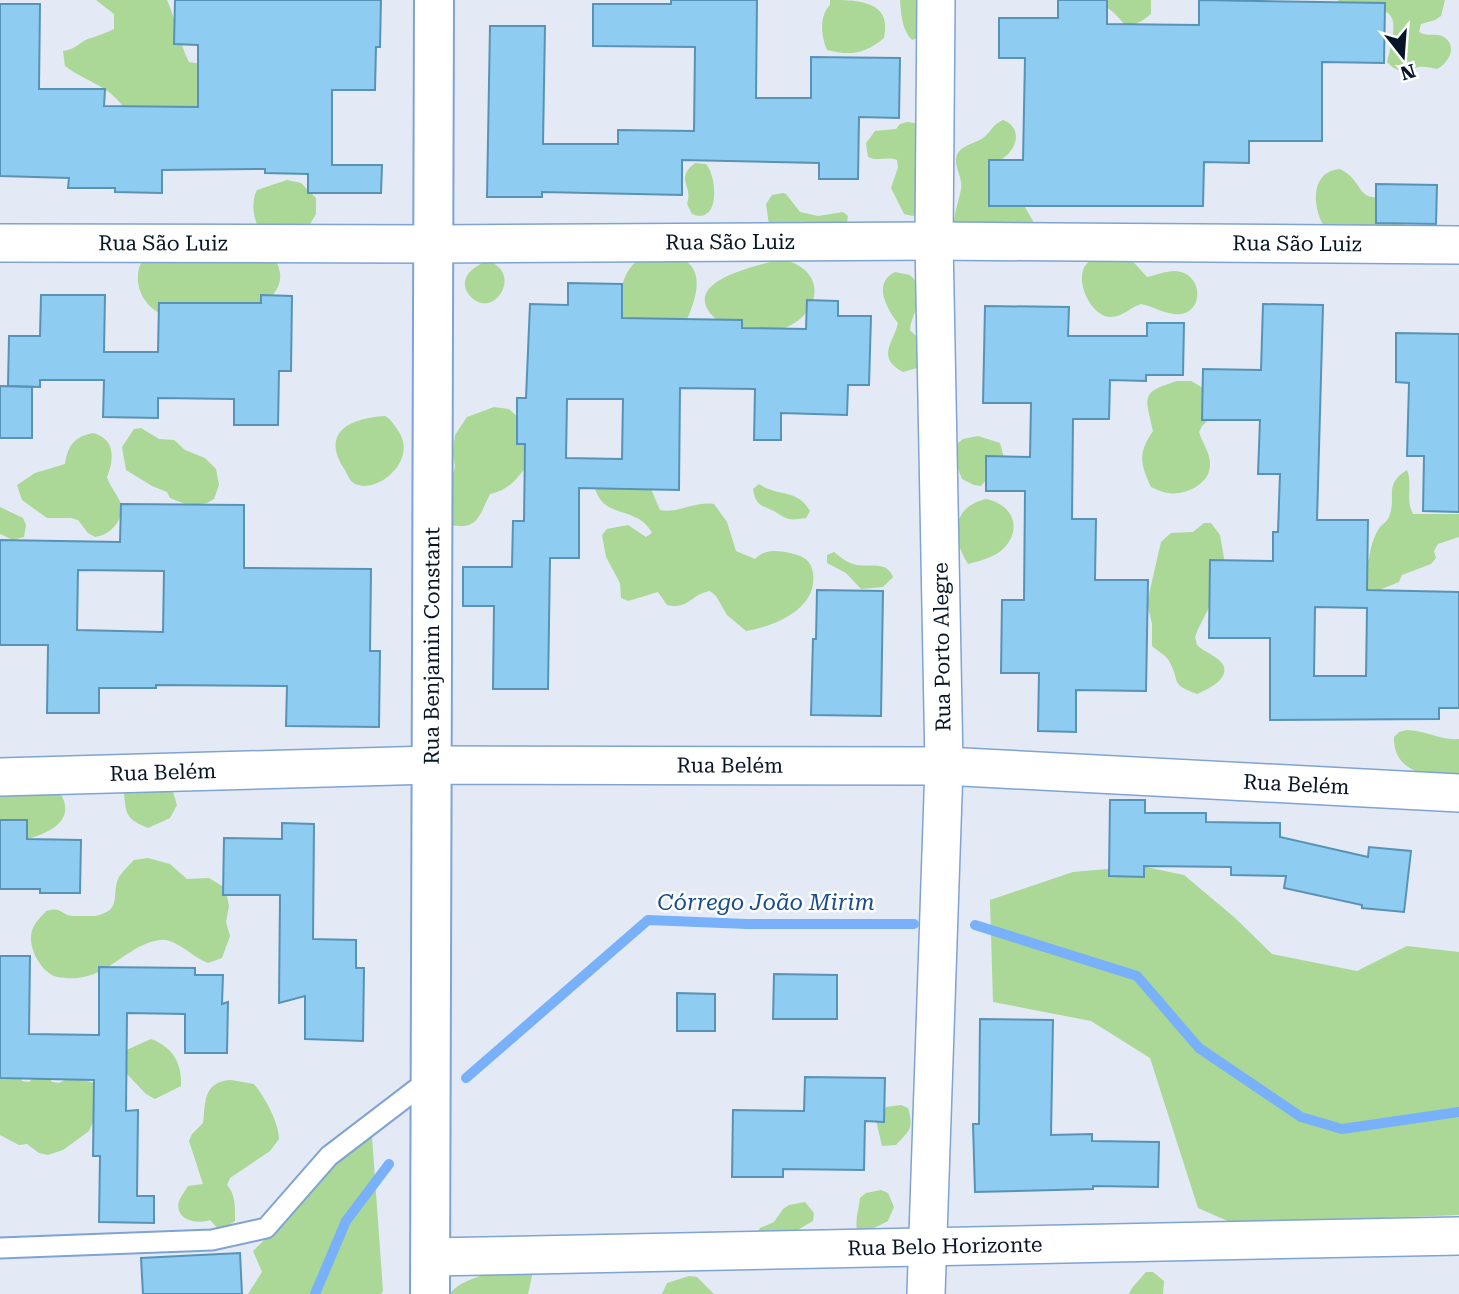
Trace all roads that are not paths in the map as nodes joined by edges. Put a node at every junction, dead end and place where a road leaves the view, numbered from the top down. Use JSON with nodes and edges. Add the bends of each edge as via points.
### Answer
{"nodes":[{"id":1,"x":433,"y":0,"type":"edge"},
{"id":2,"x":936,"y":0,"type":"edge"},
{"id":3,"x":934,"y":241,"type":"junction"},
{"id":4,"x":0,"y":243,"type":"edge"},
{"id":5,"x":433,"y":244,"type":"junction"},
{"id":6,"x":1459,"y":246,"type":"edge"},
{"id":7,"x":431,"y":765,"type":"junction"},
{"id":8,"x":944,"y":766,"type":"junction"},
{"id":9,"x":0,"y":777,"type":"edge"},
{"id":10,"x":1459,"y":793,"type":"edge"},
{"id":11,"x":431,"y":1078,"type":"junction"},
{"id":12,"x":1459,"y":1236,"type":"edge"},
{"id":13,"x":0,"y":1248,"type":"edge"},
{"id":14,"x":927,"y":1248,"type":"junction"},
{"id":15,"x":430,"y":1276,"type":"edge"},
{"id":16,"x":926,"y":1294,"type":"edge"}],
"edges":[{"from":1,"to":5,"type":"street","name":"Rua Benjamin Constant"},
{"from":2,"to":3,"type":"street","name":"Rua Porto Alegre"},
{"from":3,"to":5,"type":"street","name":"Rua São Luiz"},
{"from":3,"to":6,"type":"street","name":"Rua São Luiz"},
{"from":3,"to":8,"type":"street","name":"Rua Porto Alegre"},
{"from":4,"to":5,"type":"street","name":"Rua São Luiz"},
{"from":5,"to":7,"type":"street","name":"Rua Benjamin Constant"},
{"from":7,"to":8,"type":"street","name":"Rua Belém"},
{"from":7,"to":9,"type":"street","name":"Rua Belém"},
{"from":7,"to":11,"type":"street","name":"Rua Benjamin Constant"},
{"from":8,"to":10,"type":"street","name":"Rua Belém"},
{"from":8,"to":14,"type":"street","name":"Rua Porto Alegre"},
{"from":11,"to":13,"type":"lane","via":[[329,1156],[266,1228],[212,1240]]},
{"from":11,"to":15,"type":"street","name":"Rua Benjamin Constant"},
{"from":12,"to":14,"type":"street","name":"Rua Belo Horizonte"},
{"from":14,"to":15,"type":"street","name":"Rua Belo Horizonte"},
{"from":14,"to":16,"type":"street","name":"Rua Porto Alegre"}]}
